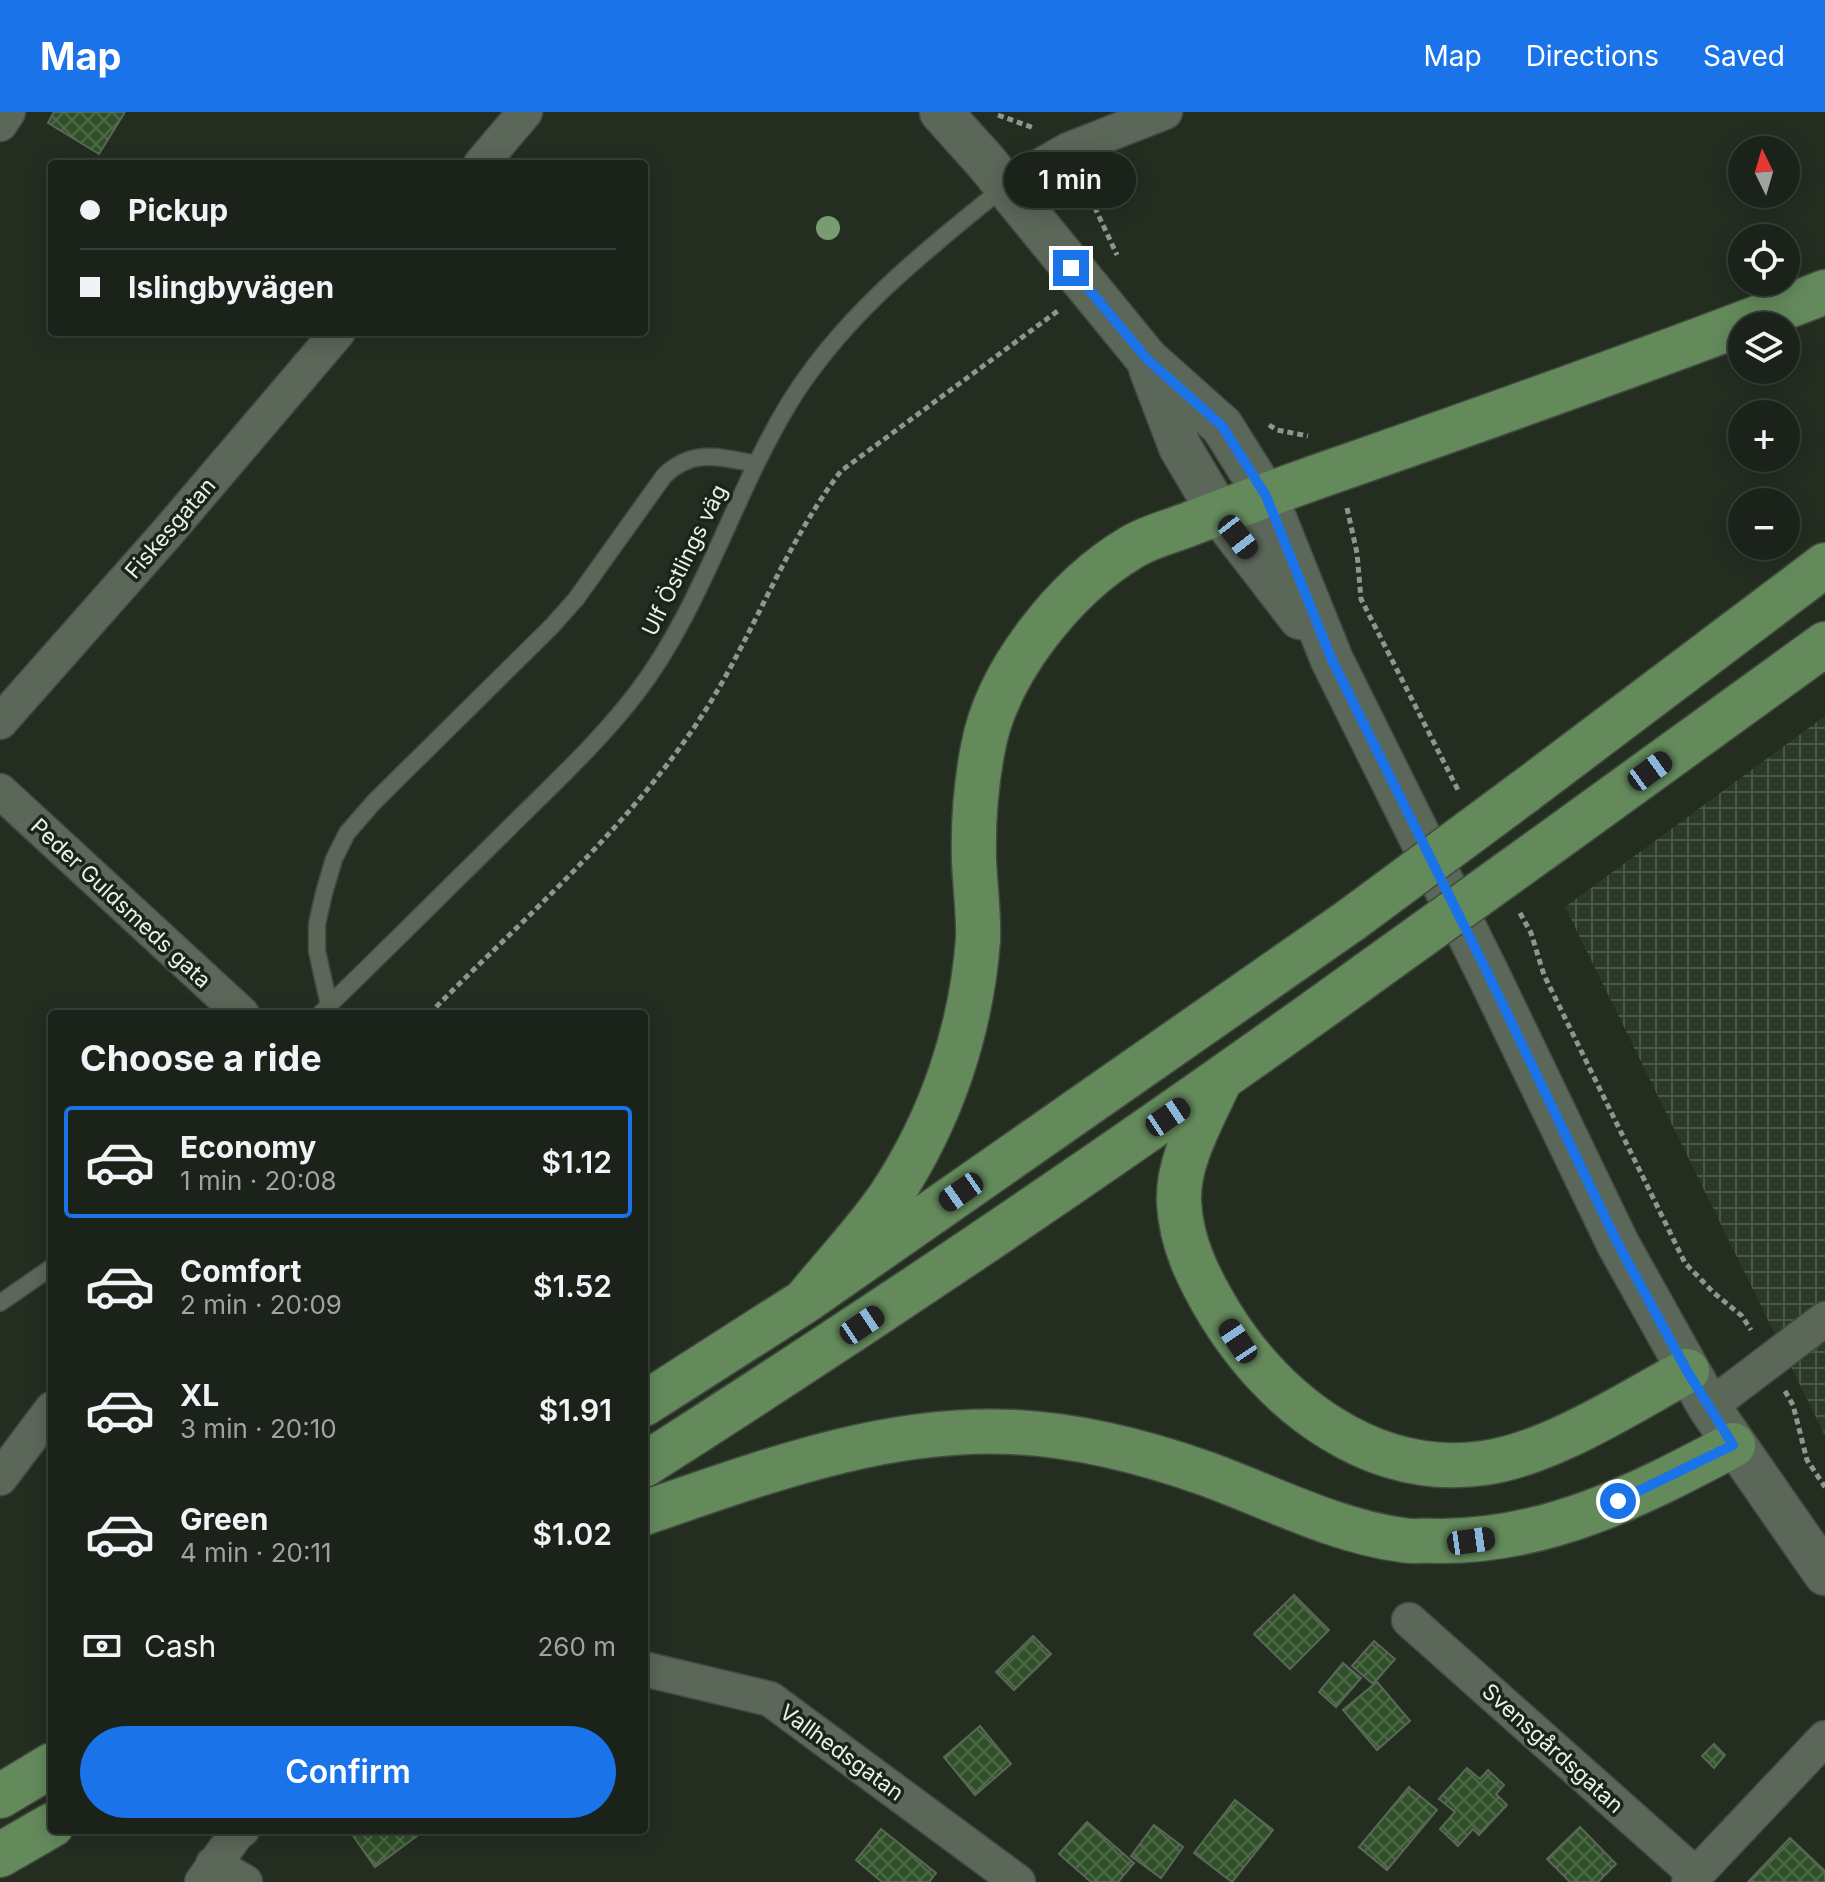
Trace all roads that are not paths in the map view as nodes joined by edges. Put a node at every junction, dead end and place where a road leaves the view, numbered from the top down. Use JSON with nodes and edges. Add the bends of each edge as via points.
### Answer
{"nodes":[{"id":1,"x":8,"y":112,"type":"edge"},
{"id":2,"x":525,"y":112,"type":"edge"},
{"id":3,"x":941,"y":112,"type":"edge"},
{"id":4,"x":1165,"y":112,"type":"edge"},
{"id":5,"x":0,"y":124,"type":"edge"},
{"id":6,"x":484,"y":160,"type":"edge"},
{"id":7,"x":1005,"y":186,"type":"junction"},
{"id":8,"x":1825,"y":292,"type":"edge"},
{"id":9,"x":335,"y":336,"type":"edge"},
{"id":10,"x":1147,"y":359,"type":"junction"},
{"id":11,"x":756,"y":464,"type":"junction"},
{"id":12,"x":1266,"y":496,"type":"junction"},
{"id":13,"x":1219,"y":513,"type":"junction"},
{"id":14,"x":1825,"y":565,"type":"edge"},
{"id":15,"x":1825,"y":644,"type":"edge"},
{"id":16,"x":1332,"y":660,"type":"junction"},
{"id":17,"x":0,"y":722,"type":"edge"},
{"id":18,"x":0,"y":791,"type":"edge"},
{"id":19,"x":238,"y":1010,"type":"edge"},
{"id":20,"x":325,"y":1010,"type":"edge"},
{"id":21,"x":1219,"y":1082,"type":"junction"},
{"id":22,"x":48,"y":1270,"type":"edge"},
{"id":23,"x":805,"y":1301,"type":"junction"},
{"id":24,"x":0,"y":1303,"type":"edge"},
{"id":25,"x":1825,"y":1319,"type":"edge"},
{"id":26,"x":1698,"y":1389,"type":"junction"},
{"id":27,"x":648,"y":1401,"type":"edge"},
{"id":28,"x":48,"y":1414,"type":"edge"},
{"id":29,"x":1733,"y":1445,"type":"junction"},
{"id":30,"x":648,"y":1462,"type":"edge"},
{"id":31,"x":0,"y":1478,"type":"edge"},
{"id":32,"x":648,"y":1512,"type":"edge"},
{"id":33,"x":1825,"y":1574,"type":"edge"},
{"id":34,"x":1409,"y":1620,"type":"dead end"},
{"id":35,"x":648,"y":1670,"type":"edge"},
{"id":36,"x":1825,"y":1738,"type":"edge"},
{"id":37,"x":48,"y":1767,"type":"edge"},
{"id":38,"x":0,"y":1796,"type":"edge"},
{"id":39,"x":48,"y":1827,"type":"edge"},
{"id":40,"x":239,"y":1834,"type":"edge"},
{"id":41,"x":0,"y":1855,"type":"edge"},
{"id":42,"x":207,"y":1873,"type":"edge"},
{"id":43,"x":1692,"y":1878,"type":"edge"},
{"id":44,"x":245,"y":1882,"type":"edge"},
{"id":45,"x":1018,"y":1882,"type":"edge"}],
"edges":[{"from":1,"to":5,"type":"street"},
{"from":2,"to":6,"type":"street"},
{"from":3,"to":7,"type":"street"},
{"from":4,"to":7,"type":"street","via":[[1068,150]]},
{"from":7,"to":10,"type":"street"},
{"from":7,"to":11,"type":"lane","name":"Ulf Östlings väg","via":[[864,306],[818,359]]},
{"from":8,"to":12,"type":"highway"},
{"from":9,"to":17,"type":"street","name":"Fiskesgatan"},
{"from":10,"to":12,"type":"street","via":[[1222,426]]},
{"from":10,"to":13,"type":"street","via":[[1180,447]]},
{"from":11,"to":20,"type":"lane","name":"Ulf Östlings väg","via":[[677,632],[635,694],[571,766]]},
{"from":11,"to":20,"type":"lane","via":[[716,456],[677,464],[552,626],[347,833],[334,859],[317,924]]},
{"from":12,"to":13,"type":"highway"},
{"from":12,"to":16,"type":"street"},
{"from":13,"to":16,"type":"street"},
{"from":13,"to":23,"type":"highway","via":[[1134,546],[1074,592],[1015,668],[984,743],[974,855],[978,938],[965,1028],[947,1086],[923,1142],[889,1198]]},
{"from":14,"to":23,"type":"highway","bridge":true,"via":[[1351,920]]},
{"from":15,"to":21,"type":"highway","bridge":true},
{"from":16,"to":26,"type":"street","via":[[1618,1244]]},
{"from":18,"to":19,"type":"street","name":"Peder Guldsmeds gata"},
{"from":21,"to":26,"type":"highway","via":[[1182,1177],[1184,1237],[1199,1279],[1251,1360],[1304,1412],[1337,1433],[1408,1461],[1485,1463]]},
{"from":21,"to":30,"type":"highway","via":[[836,1342]]},
{"from":22,"to":24,"type":"lane"},
{"from":23,"to":27,"type":"highway"},
{"from":25,"to":26,"type":"street","via":[[1771,1362]]},
{"from":26,"to":29,"type":"street"},
{"from":28,"to":31,"type":"street"},
{"from":29,"to":32,"type":"highway","via":[[1590,1512],[1525,1534],[1471,1541],[1402,1540],[1349,1527],[1129,1449],[1015,1432],[949,1432],[877,1442],[796,1461]]},
{"from":29,"to":33,"type":"street"},
{"from":34,"to":43,"type":"street","name":"Svensgårdsgatan"},
{"from":35,"to":45,"type":"street","name":"Vallhedsgatan","via":[[770,1699]]},
{"from":36,"to":43,"type":"street"},
{"from":37,"to":38,"type":"highway"},
{"from":39,"to":41,"type":"highway"},
{"from":40,"to":42,"type":"street"},
{"from":42,"to":44,"type":"street"}]}
